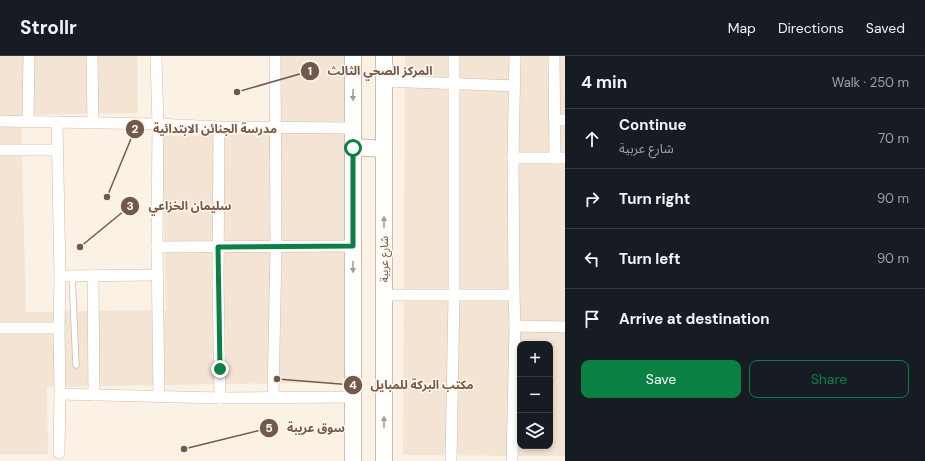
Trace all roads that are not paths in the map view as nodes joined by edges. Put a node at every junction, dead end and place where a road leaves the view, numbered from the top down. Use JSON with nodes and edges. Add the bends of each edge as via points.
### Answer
{"nodes":[{"id":1,"x":29,"y":56,"type":"edge"},
{"id":2,"x":92,"y":56,"type":"edge"},
{"id":3,"x":156,"y":56,"type":"edge"},
{"id":4,"x":275,"y":56,"type":"edge"},
{"id":5,"x":353,"y":56,"type":"edge"},
{"id":6,"x":384,"y":56,"type":"edge"},
{"id":7,"x":454,"y":56,"type":"edge"},
{"id":8,"x":514,"y":56,"type":"edge"},
{"id":9,"x":554,"y":56,"type":"edge"},
{"id":10,"x":384,"y":82,"type":"junction"},
{"id":11,"x":454,"y":83,"type":"junction"},
{"id":12,"x":515,"y":86,"type":"junction"},
{"id":13,"x":0,"y":120,"type":"edge"},
{"id":14,"x":560,"y":120,"type":"edge"},
{"id":15,"x":28,"y":121,"type":"junction"},
{"id":16,"x":57,"y":122,"type":"junction"},
{"id":17,"x":93,"y":122,"type":"junction"},
{"id":18,"x":158,"y":124,"type":"junction"},
{"id":19,"x":219,"y":127,"type":"junction"},
{"id":20,"x":275,"y":127,"type":"junction"},
{"id":21,"x":353,"y":128,"type":"junction"},
{"id":22,"x":353,"y":148,"type":"junction"},
{"id":23,"x":384,"y":148,"type":"junction"},
{"id":24,"x":0,"y":150,"type":"edge"},
{"id":25,"x":58,"y":150,"type":"junction"},
{"id":26,"x":513,"y":158,"type":"junction"},
{"id":27,"x":560,"y":158,"type":"edge"},
{"id":28,"x":353,"y":246,"type":"junction"},
{"id":29,"x":157,"y":247,"type":"junction"},
{"id":30,"x":218,"y":247,"type":"junction"},
{"id":31,"x":276,"y":247,"type":"junction"},
{"id":32,"x":157,"y":275,"type":"junction"},
{"id":33,"x":60,"y":276,"type":"junction"},
{"id":34,"x":72,"y":276,"type":"junction"},
{"id":35,"x":93,"y":276,"type":"junction"},
{"id":36,"x":514,"y":295,"type":"junction"},
{"id":37,"x":384,"y":296,"type":"junction"},
{"id":38,"x":454,"y":296,"type":"junction"},
{"id":39,"x":515,"y":326,"type":"junction"},
{"id":40,"x":565,"y":327,"type":"edge"},
{"id":41,"x":0,"y":328,"type":"edge"},
{"id":42,"x":59,"y":328,"type":"junction"},
{"id":43,"x":76,"y":365,"type":"dead end"},
{"id":44,"x":60,"y":394,"type":"junction"},
{"id":45,"x":94,"y":395,"type":"junction"},
{"id":46,"x":159,"y":397,"type":"junction"},
{"id":47,"x":353,"y":397,"type":"junction"},
{"id":48,"x":220,"y":398,"type":"junction"},
{"id":49,"x":273,"y":398,"type":"junction"},
{"id":50,"x":59,"y":453,"type":"dead end"},
{"id":51,"x":353,"y":461,"type":"edge"},
{"id":52,"x":384,"y":461,"type":"edge"},
{"id":53,"x":451,"y":461,"type":"edge"},
{"id":54,"x":512,"y":461,"type":"edge"}],
"edges":[{"from":1,"to":15,"type":"street"},
{"from":2,"to":17,"type":"street"},
{"from":3,"to":18,"type":"street"},
{"from":4,"to":20,"type":"street"},
{"from":5,"to":21,"type":"main road","one_way":true},
{"from":6,"to":10,"type":"main road","name":"شارع عربية"},
{"from":7,"to":11,"type":"street"},
{"from":8,"to":12,"type":"street"},
{"from":9,"to":14,"type":"street"},
{"from":10,"to":11,"type":"street"},
{"from":10,"to":23,"type":"main road","name":"شارع عربية"},
{"from":11,"to":12,"type":"street"},
{"from":11,"to":38,"type":"street"},
{"from":12,"to":26,"type":"street"},
{"from":13,"to":15,"type":"street"},
{"from":14,"to":27,"type":"street"},
{"from":15,"to":16,"type":"street"},
{"from":16,"to":17,"type":"street"},
{"from":16,"to":25,"type":"street"},
{"from":17,"to":18,"type":"street"},
{"from":18,"to":19,"type":"street"},
{"from":18,"to":29,"type":"street"},
{"from":19,"to":20,"type":"street"},
{"from":19,"to":30,"type":"street"},
{"from":20,"to":21,"type":"street"},
{"from":20,"to":31,"type":"street"},
{"from":21,"to":22,"type":"main road"},
{"from":22,"to":23,"type":"main road"},
{"from":22,"to":28,"type":"main road"},
{"from":37,"to":23,"type":"main road","name":"شارع عربية","one_way":true},
{"from":24,"to":25,"type":"street"},
{"from":25,"to":33,"type":"street"},
{"from":26,"to":27,"type":"street"},
{"from":26,"to":36,"type":"street"},
{"from":28,"to":31,"type":"street"},
{"from":28,"to":47,"type":"main road","one_way":true},
{"from":29,"to":30,"type":"street"},
{"from":29,"to":32,"type":"street"},
{"from":30,"to":31,"type":"street"},
{"from":30,"to":48,"type":"street"},
{"from":31,"to":49,"type":"street"},
{"from":32,"to":35,"type":"street"},
{"from":32,"to":46,"type":"street"},
{"from":33,"to":34,"type":"street"},
{"from":33,"to":42,"type":"street"},
{"from":34,"to":35,"type":"street"},
{"from":34,"to":43,"type":"lane"},
{"from":35,"to":45,"type":"street"},
{"from":36,"to":38,"type":"street"},
{"from":36,"to":39,"type":"street"},
{"from":37,"to":38,"type":"street"},
{"from":52,"to":37,"type":"main road","name":"شارع عربية","one_way":true},
{"from":38,"to":53,"type":"street"},
{"from":39,"to":40,"type":"street"},
{"from":39,"to":54,"type":"street"},
{"from":41,"to":42,"type":"street"},
{"from":42,"to":44,"type":"street"},
{"from":44,"to":45,"type":"street"},
{"from":44,"to":50,"type":"street"},
{"from":45,"to":46,"type":"street"},
{"from":46,"to":48,"type":"street"},
{"from":47,"to":49,"type":"street"},
{"from":47,"to":51,"type":"main road"},
{"from":48,"to":49,"type":"street"}]}
